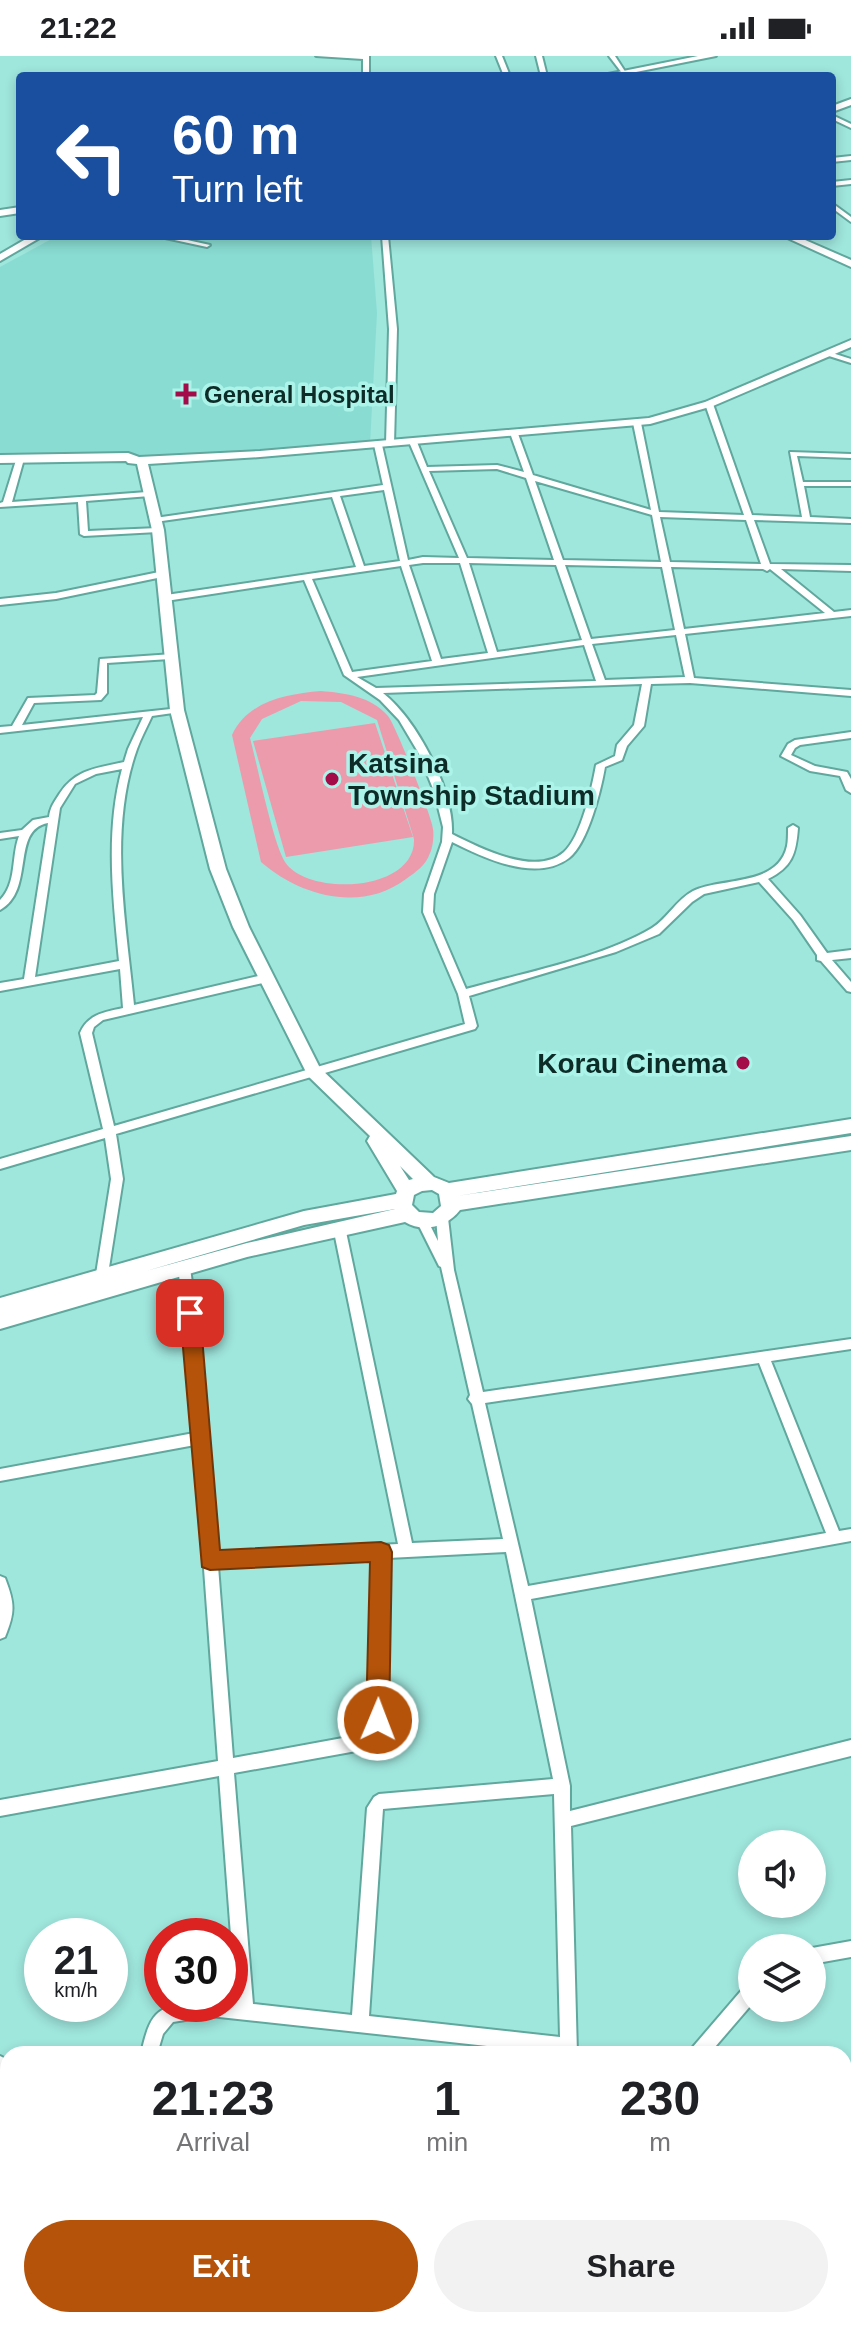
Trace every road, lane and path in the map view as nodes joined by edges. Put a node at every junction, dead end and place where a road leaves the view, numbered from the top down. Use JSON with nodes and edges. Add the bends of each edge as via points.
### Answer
{"nodes":[{"id":1,"x":319,"y":56,"type":"edge"},
{"id":2,"x":612,"y":56,"type":"edge"},
{"id":3,"x":712,"y":56,"type":"edge"},
{"id":4,"x":366,"y":57,"type":"edge"},
{"id":5,"x":624,"y":72,"type":"joint"},
{"id":6,"x":31,"y":240,"type":"edge"},
{"id":7,"x":180,"y":240,"type":"edge"},
{"id":8,"x":385,"y":240,"type":"edge"},
{"id":9,"x":797,"y":240,"type":"edge"},
{"id":10,"x":207,"y":245,"type":"dead end"},
{"id":11,"x":0,"y":258,"type":"edge"},
{"id":12,"x":851,"y":264,"type":"edge"},
{"id":13,"x":851,"y":343,"type":"edge"},
{"id":14,"x":832,"y":354,"type":"junction"},
{"id":15,"x":851,"y":361,"type":"edge"},
{"id":16,"x":709,"y":404,"type":"junction"},
{"id":17,"x":637,"y":423,"type":"junction"},
{"id":18,"x":514,"y":433,"type":"junction"},
{"id":19,"x":413,"y":442,"type":"junction"},
{"id":20,"x":384,"y":444,"type":"junction"},
{"id":21,"x":851,"y":456,"type":"edge"},
{"id":22,"x":0,"y":459,"type":"edge"},
{"id":23,"x":20,"y":459,"type":"junction"},
{"id":24,"x":132,"y":461,"type":"junction"},
{"id":25,"x":427,"y":469,"type":"junction"},
{"id":26,"x":531,"y":477,"type":"junction"},
{"id":27,"x":800,"y":484,"type":"junction"},
{"id":28,"x":851,"y":484,"type":"edge"},
{"id":29,"x":387,"y":487,"type":"junction"},
{"id":30,"x":146,"y":490,"type":"junction"},
{"id":31,"x":335,"y":494,"type":"junction"},
{"id":32,"x":82,"y":501,"type":"junction"},
{"id":33,"x":3,"y":504,"type":"edge"},
{"id":34,"x":656,"y":514,"type":"junction"},
{"id":35,"x":751,"y":517,"type":"junction"},
{"id":36,"x":807,"y":520,"type":"junction"},
{"id":37,"x":851,"y":521,"type":"edge"},
{"id":38,"x":156,"y":525,"type":"junction"},
{"id":39,"x":404,"y":561,"type":"junction"},
{"id":40,"x":464,"y":561,"type":"junction"},
{"id":41,"x":560,"y":563,"type":"junction"},
{"id":42,"x":666,"y":566,"type":"junction"},
{"id":43,"x":770,"y":568,"type":"junction"},
{"id":44,"x":851,"y":568,"type":"edge"},
{"id":45,"x":361,"y":569,"type":"junction"},
{"id":46,"x":164,"y":574,"type":"junction"},
{"id":47,"x":307,"y":577,"type":"junction"},
{"id":48,"x":166,"y":598,"type":"junction"},
{"id":49,"x":0,"y":602,"type":"edge"},
{"id":50,"x":851,"y":613,"type":"edge"},
{"id":51,"x":832,"y":615,"type":"junction"},
{"id":52,"x":678,"y":631,"type":"junction"},
{"id":53,"x":585,"y":642,"type":"junction"},
{"id":54,"x":493,"y":654,"type":"junction"},
{"id":55,"x":170,"y":656,"type":"junction"},
{"id":56,"x":437,"y":662,"type":"junction"},
{"id":57,"x":349,"y":675,"type":"junction"},
{"id":58,"x":647,"y":680,"type":"junction"},
{"id":59,"x":690,"y":680,"type":"junction"},
{"id":60,"x":601,"y":681,"type":"junction"},
{"id":61,"x":372,"y":691,"type":"junction"},
{"id":62,"x":851,"y":693,"type":"edge"},
{"id":63,"x":177,"y":710,"type":"junction"},
{"id":64,"x":148,"y":715,"type":"junction"},
{"id":65,"x":15,"y":728,"type":"junction"},
{"id":66,"x":0,"y":730,"type":"edge"},
{"id":67,"x":851,"y":735,"type":"edge"},
{"id":68,"x":125,"y":765,"type":"junction"},
{"id":69,"x":851,"y":790,"type":"edge"},
{"id":70,"x":53,"y":819,"type":"junction"},
{"id":71,"x":793,"y":828,"type":"dead end"},
{"id":72,"x":20,"y":833,"type":"junction"},
{"id":73,"x":0,"y":836,"type":"edge"},
{"id":74,"x":448,"y":836,"type":"junction"},
{"id":75,"x":763,"y":880,"type":"junction"},
{"id":76,"x":0,"y":906,"type":"edge"},
{"id":77,"x":851,"y":954,"type":"edge"},
{"id":78,"x":821,"y":957,"type":"junction"},
{"id":79,"x":125,"y":964,"type":"junction"},
{"id":80,"x":267,"y":978,"type":"junction"},
{"id":81,"x":29,"y":982,"type":"junction"},
{"id":82,"x":0,"y":987,"type":"edge"},
{"id":83,"x":851,"y":988,"type":"edge"},
{"id":84,"x":463,"y":994,"type":"junction"},
{"id":85,"x":129,"y":1011,"type":"junction"},
{"id":86,"x":314,"y":1072,"type":"junction"},
{"id":87,"x":851,"y":1126,"type":"edge"},
{"id":88,"x":370,"y":1128,"type":"junction"},
{"id":89,"x":110,"y":1133,"type":"junction"},
{"id":90,"x":851,"y":1143,"type":"edge"},
{"id":91,"x":0,"y":1164,"type":"edge"},
{"id":92,"x":428,"y":1182,"type":"junction"},
{"id":93,"x":447,"y":1204,"type":"junction"},
{"id":94,"x":409,"y":1207,"type":"junction"},
{"id":95,"x":339,"y":1227,"type":"junction"},
{"id":96,"x":184,"y":1268,"type":"junction"},
{"id":97,"x":448,"y":1270,"type":"junction"},
{"id":98,"x":102,"y":1274,"type":"junction"},
{"id":99,"x":0,"y":1306,"type":"edge"},
{"id":100,"x":0,"y":1321,"type":"edge"},
{"id":101,"x":851,"y":1344,"type":"edge"},
{"id":102,"x":763,"y":1358,"type":"junction"},
{"id":103,"x":475,"y":1399,"type":"junction"},
{"id":104,"x":200,"y":1438,"type":"junction"},
{"id":105,"x":0,"y":1475,"type":"edge"},
{"id":106,"x":851,"y":1535,"type":"edge"},
{"id":107,"x":835,"y":1537,"type":"junction"},
{"id":108,"x":511,"y":1545,"type":"junction"},
{"id":109,"x":406,"y":1550,"type":"junction"},
{"id":110,"x":381,"y":1552,"type":"junction"},
{"id":111,"x":210,"y":1560,"type":"junction"},
{"id":112,"x":0,"y":1583,"type":"edge"},
{"id":113,"x":523,"y":1594,"type":"junction"},
{"id":114,"x":0,"y":1632,"type":"edge"},
{"id":115,"x":851,"y":1748,"type":"edge"},
{"id":116,"x":228,"y":1767,"type":"junction"},
{"id":117,"x":562,"y":1786,"type":"junction"},
{"id":118,"x":0,"y":1808,"type":"edge"},
{"id":119,"x":565,"y":1820,"type":"junction"},
{"id":120,"x":239,"y":1918,"type":"edge"},
{"id":121,"x":851,"y":1949,"type":"edge"},
{"id":122,"x":826,"y":1953,"type":"edge"},
{"id":123,"x":738,"y":2007,"type":"edge"},
{"id":124,"x":248,"y":2011,"type":"edge"},
{"id":125,"x":158,"y":2022,"type":"edge"},
{"id":126,"x":360,"y":2024,"type":"junction"},
{"id":127,"x":151,"y":2046,"type":"edge"},
{"id":128,"x":537,"y":2046,"type":"edge"},
{"id":129,"x":569,"y":2046,"type":"edge"},
{"id":130,"x":705,"y":2046,"type":"edge"}],
"edges":[{"from":1,"to":4,"type":"street"},
{"from":2,"to":5,"type":"street"},
{"from":3,"to":5,"type":"street"},
{"from":6,"to":11,"type":"street"},
{"from":7,"to":10,"type":"street"},
{"from":8,"to":20,"type":"street","via":[[393,329]]},
{"from":9,"to":12,"type":"street"},
{"from":13,"to":14,"type":"street"},
{"from":14,"to":15,"type":"street"},
{"from":14,"to":16,"type":"street"},
{"from":16,"to":17,"type":"street"},
{"from":16,"to":35,"type":"street"},
{"from":17,"to":18,"type":"street"},
{"from":17,"to":34,"type":"street"},
{"from":18,"to":19,"type":"street"},
{"from":18,"to":26,"type":"street"},
{"from":19,"to":20,"type":"street"},
{"from":19,"to":25,"type":"street"},
{"from":20,"to":24,"type":"street"},
{"from":20,"to":29,"type":"street"},
{"from":21,"to":27,"type":"street","via":[[793,454]]},
{"from":22,"to":23,"type":"street"},
{"from":23,"to":24,"type":"street"},
{"from":23,"to":33,"type":"street"},
{"from":24,"to":30,"type":"street"},
{"from":25,"to":26,"type":"street","via":[[490,467]]},
{"from":25,"to":40,"type":"street"},
{"from":26,"to":34,"type":"street"},
{"from":26,"to":41,"type":"street"},
{"from":27,"to":28,"type":"street"},
{"from":27,"to":36,"type":"street"},
{"from":29,"to":31,"type":"street"},
{"from":29,"to":39,"type":"street"},
{"from":30,"to":32,"type":"street"},
{"from":30,"to":38,"type":"street"},
{"from":31,"to":38,"type":"street"},
{"from":31,"to":45,"type":"street"},
{"from":32,"to":33,"type":"street"},
{"from":32,"to":38,"type":"street","via":[[86,535]]},
{"from":34,"to":35,"type":"street"},
{"from":34,"to":42,"type":"street"},
{"from":35,"to":36,"type":"street"},
{"from":35,"to":43,"type":"street"},
{"from":36,"to":37,"type":"street"},
{"from":38,"to":46,"type":"street"},
{"from":39,"to":40,"type":"street"},
{"from":39,"to":45,"type":"street"},
{"from":39,"to":56,"type":"street"},
{"from":40,"to":41,"type":"street"},
{"from":40,"to":54,"type":"street"},
{"from":41,"to":42,"type":"street"},
{"from":41,"to":53,"type":"street"},
{"from":42,"to":43,"type":"street"},
{"from":42,"to":52,"type":"street"},
{"from":43,"to":44,"type":"street"},
{"from":43,"to":51,"type":"street"},
{"from":45,"to":47,"type":"street"},
{"from":46,"to":48,"type":"street"},
{"from":46,"to":49,"type":"street"},
{"from":47,"to":48,"type":"street"},
{"from":47,"to":57,"type":"street"},
{"from":48,"to":55,"type":"street"},
{"from":50,"to":51,"type":"street"},
{"from":51,"to":52,"type":"street"},
{"from":52,"to":53,"type":"street"},
{"from":52,"to":59,"type":"street"},
{"from":53,"to":54,"type":"street"},
{"from":53,"to":60,"type":"street"},
{"from":54,"to":56,"type":"street"},
{"from":55,"to":63,"type":"street"},
{"from":55,"to":65,"type":"street","via":[[103,661],[98,698],[31,700]]},
{"from":56,"to":57,"type":"street"},
{"from":57,"to":61,"type":"street"},
{"from":58,"to":59,"type":"street"},
{"from":58,"to":60,"type":"street"},
{"from":58,"to":74,"type":"street","via":[[639,726],[622,745],[619,758],[601,765],[594,800],[568,854],[544,862],[505,862]]},
{"from":59,"to":62,"type":"street"},
{"from":60,"to":61,"type":"street"},
{"from":61,"to":74,"type":"street","via":[[411,731],[441,796]]},
{"from":63,"to":64,"type":"street"},
{"from":63,"to":80,"type":"street","via":[[218,869]]},
{"from":64,"to":65,"type":"street"},
{"from":64,"to":68,"type":"street"},
{"from":65,"to":66,"type":"street"},
{"from":67,"to":69,"type":"street","via":[[798,742],[786,756],[798,764],[844,774]]},
{"from":68,"to":70,"type":"street","via":[[72,782]]},
{"from":68,"to":79,"type":"street","via":[[118,853]]},
{"from":70,"to":72,"type":"street","via":[[30,821]]},
{"from":70,"to":81,"type":"street"},
{"from":71,"to":75,"type":"street","via":[[789,856]]},
{"from":72,"to":73,"type":"street"},
{"from":72,"to":76,"type":"street","via":[[9,896]]},
{"from":74,"to":84,"type":"street","via":[[426,900]]},
{"from":75,"to":78,"type":"street"},
{"from":75,"to":84,"type":"street","via":[[698,892],[656,931]]},
{"from":77,"to":78,"type":"street"},
{"from":78,"to":83,"type":"street"},
{"from":79,"to":81,"type":"street"},
{"from":79,"to":85,"type":"street"},
{"from":80,"to":85,"type":"street"},
{"from":80,"to":86,"type":"street"},
{"from":81,"to":82,"type":"street"},
{"from":84,"to":86,"type":"street","via":[[471,1021],[468,1029]]},
{"from":85,"to":89,"type":"street","via":[[100,1017],[86,1033]]},
{"from":86,"to":88,"type":"street"},
{"from":86,"to":89,"type":"street"},
{"from":87,"to":93,"type":"street"},
{"from":88,"to":92,"type":"street"},
{"from":88,"to":94,"type":"street"},
{"from":89,"to":91,"type":"street"},
{"from":89,"to":98,"type":"street","via":[[116,1203]]},
{"from":90,"to":93,"type":"street"},
{"from":92,"to":93,"type":"street"},
{"from":92,"to":94,"type":"street"},
{"from":93,"to":94,"type":"street"},
{"from":93,"to":97,"type":"street"},
{"from":94,"to":95,"type":"street"},
{"from":94,"to":97,"type":"street"},
{"from":94,"to":98,"type":"street","via":[[304,1218]]},
{"from":95,"to":96,"type":"street"},
{"from":95,"to":109,"type":"street"},
{"from":96,"to":100,"type":"street"},
{"from":96,"to":104,"type":"street"},
{"from":97,"to":103,"type":"street"},
{"from":98,"to":99,"type":"street"},
{"from":101,"to":102,"type":"street"},
{"from":102,"to":103,"type":"street"},
{"from":102,"to":107,"type":"street"},
{"from":103,"to":108,"type":"street"},
{"from":104,"to":105,"type":"street"},
{"from":104,"to":111,"type":"street"},
{"from":106,"to":107,"type":"street"},
{"from":107,"to":113,"type":"street"},
{"from":108,"to":109,"type":"street"},
{"from":108,"to":113,"type":"street"},
{"from":109,"to":110,"type":"street"},
{"from":110,"to":111,"type":"street"},
{"from":110,"to":116,"type":"street","via":[[378,1720],[372,1734],[362,1742]]},
{"from":111,"to":116,"type":"street"},
{"from":112,"to":114,"type":"street","via":[[7,1612]]},
{"from":113,"to":117,"type":"street"},
{"from":115,"to":119,"type":"street"},
{"from":116,"to":118,"type":"street"},
{"from":116,"to":120,"type":"street"},
{"from":117,"to":119,"type":"street"},
{"from":117,"to":126,"type":"street","via":[[379,1802]]},
{"from":119,"to":129,"type":"street"},
{"from":121,"to":122,"type":"street"},
{"from":123,"to":130,"type":"street"},
{"from":124,"to":126,"type":"street"},
{"from":125,"to":127,"type":"street"},
{"from":126,"to":128,"type":"street"}]}
